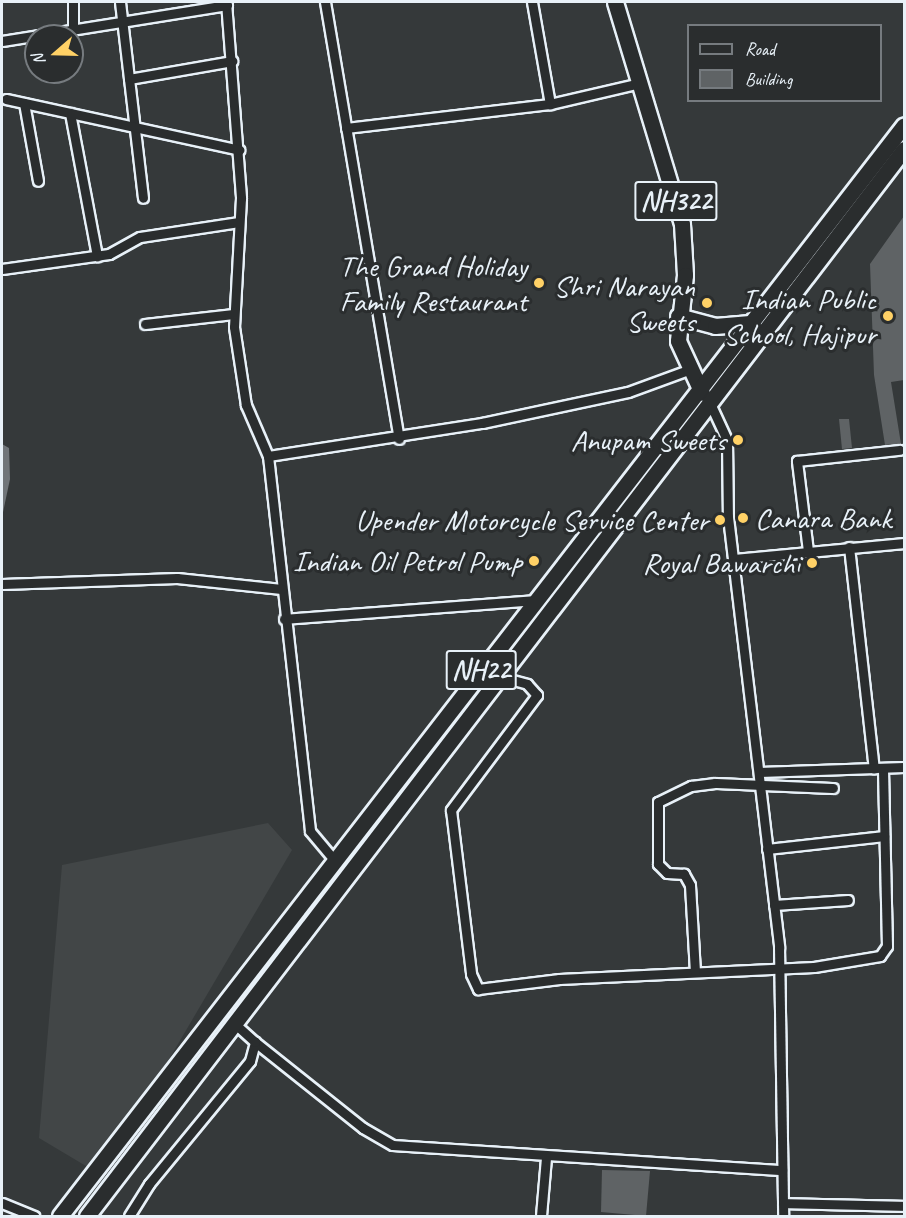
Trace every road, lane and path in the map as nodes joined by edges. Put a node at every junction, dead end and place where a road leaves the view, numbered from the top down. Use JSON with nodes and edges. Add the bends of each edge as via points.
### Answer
{"nodes":[{"id":1,"x":73,"y":2,"type":"edge"},
{"id":2,"x":120,"y":2,"type":"edge"},
{"id":3,"x":325,"y":2,"type":"edge"},
{"id":4,"x":532,"y":2,"type":"edge"},
{"id":5,"x":615,"y":2,"type":"edge"},
{"id":6,"x":226,"y":3,"type":"edge"},
{"id":7,"x":122,"y":22,"type":"junction"},
{"id":8,"x":73,"y":24,"type":"edge"},
{"id":9,"x":84,"y":28,"type":"edge"},
{"id":10,"x":24,"y":38,"type":"edge"},
{"id":11,"x":2,"y":41,"type":"edge"},
{"id":12,"x":232,"y":61,"type":"junction"},
{"id":13,"x":129,"y":79,"type":"junction"},
{"id":14,"x":640,"y":83,"type":"junction"},
{"id":15,"x":6,"y":99,"type":"dead end"},
{"id":16,"x":24,"y":103,"type":"junction"},
{"id":17,"x":550,"y":104,"type":"junction"},
{"id":18,"x":70,"y":113,"type":"junction"},
{"id":19,"x":904,"y":125,"type":"edge"},
{"id":20,"x":346,"y":128,"type":"junction"},
{"id":21,"x":137,"y":131,"type":"junction"},
{"id":22,"x":904,"y":149,"type":"edge"},
{"id":23,"x":239,"y":150,"type":"junction"},
{"id":24,"x":38,"y":181,"type":"dead end"},
{"id":25,"x":143,"y":198,"type":"dead end"},
{"id":26,"x":239,"y":222,"type":"junction"},
{"id":27,"x":97,"y":256,"type":"junction"},
{"id":28,"x":2,"y":269,"type":"edge"},
{"id":29,"x":233,"y":314,"type":"junction"},
{"id":30,"x":678,"y":316,"type":"junction"},
{"id":31,"x":747,"y":323,"type":"junction"},
{"id":32,"x":145,"y":324,"type":"dead end"},
{"id":33,"x":688,"y":370,"type":"junction"},
{"id":34,"x":697,"y":388,"type":"junction"},
{"id":35,"x":708,"y":399,"type":"junction"},
{"id":36,"x":399,"y":439,"type":"junction"},
{"id":37,"x":899,"y":450,"type":"dead end"},
{"id":38,"x":268,"y":456,"type":"junction"},
{"id":39,"x":904,"y":543,"type":"edge"},
{"id":40,"x":849,"y":547,"type":"junction"},
{"id":41,"x":808,"y":551,"type":"junction"},
{"id":42,"x":734,"y":559,"type":"junction"},
{"id":43,"x":2,"y":584,"type":"edge"},
{"id":44,"x":281,"y":589,"type":"junction"},
{"id":45,"x":535,"y":600,"type":"junction"},
{"id":46,"x":284,"y":619,"type":"junction"},
{"id":47,"x":498,"y":676,"type":"junction"},
{"id":48,"x":904,"y":767,"type":"edge"},
{"id":49,"x":879,"y":770,"type":"junction"},
{"id":50,"x":759,"y":772,"type":"junction"},
{"id":51,"x":762,"y":787,"type":"junction"},
{"id":52,"x":833,"y":788,"type":"dead end"},
{"id":53,"x":884,"y":836,"type":"junction"},
{"id":54,"x":767,"y":849,"type":"junction"},
{"id":55,"x":335,"y":861,"type":"junction"},
{"id":56,"x":848,"y":900,"type":"dead end"},
{"id":57,"x":774,"y":905,"type":"junction"},
{"id":58,"x":781,"y":970,"type":"junction"},
{"id":59,"x":695,"y":972,"type":"junction"},
{"id":60,"x":234,"y":1023,"type":"junction"},
{"id":61,"x":255,"y":1042,"type":"junction"},
{"id":62,"x":546,"y":1158,"type":"junction"},
{"id":63,"x":782,"y":1170,"type":"junction"},
{"id":64,"x":2,"y":1203,"type":"edge"},
{"id":65,"x":783,"y":1203,"type":"junction"},
{"id":66,"x":865,"y":1205,"type":"junction"},
{"id":67,"x":904,"y":1206,"type":"edge"},
{"id":68,"x":35,"y":1216,"type":"edge"},
{"id":69,"x":60,"y":1216,"type":"edge"},
{"id":70,"x":87,"y":1216,"type":"edge"},
{"id":71,"x":129,"y":1216,"type":"edge"},
{"id":72,"x":541,"y":1216,"type":"edge"},
{"id":73,"x":783,"y":1216,"type":"edge"},
{"id":74,"x":864,"y":1216,"type":"edge"}],
"edges":[{"from":1,"to":8,"type":"street"},
{"from":2,"to":7,"type":"street"},
{"from":3,"to":20,"type":"street"},
{"from":4,"to":17,"type":"street"},
{"from":5,"to":14,"type":"highway","number":"NH322"},
{"from":6,"to":7,"type":"street"},
{"from":6,"to":12,"type":"street"},
{"from":7,"to":9,"type":"street"},
{"from":7,"to":13,"type":"street"},
{"from":10,"to":11,"type":"street"},
{"from":12,"to":13,"type":"street"},
{"from":12,"to":23,"type":"street"},
{"from":13,"to":21,"type":"street"},
{"from":14,"to":17,"type":"street"},
{"from":14,"to":30,"type":"highway","number":"NH322","via":[[682,224],[685,275]]},
{"from":15,"to":16,"type":"street"},
{"from":16,"to":18,"type":"street"},
{"from":16,"to":24,"type":"street"},
{"from":17,"to":20,"type":"street"},
{"from":18,"to":21,"type":"street"},
{"from":18,"to":27,"type":"street"},
{"from":19,"to":31,"type":"highway","number":"NH22"},
{"from":20,"to":36,"type":"street"},
{"from":21,"to":23,"type":"street"},
{"from":21,"to":25,"type":"street"},
{"from":22,"to":35,"type":"highway","number":"NH22"},
{"from":23,"to":26,"type":"street"},
{"from":26,"to":27,"type":"street","via":[[140,237]]},
{"from":26,"to":29,"type":"street"},
{"from":27,"to":28,"type":"street"},
{"from":29,"to":32,"type":"street"},
{"from":29,"to":38,"type":"street","via":[[242,387]]},
{"from":30,"to":31,"type":"highway","via":[[715,326]]},
{"from":30,"to":33,"type":"highway","number":"NH322","via":[[680,353]]},
{"from":31,"to":34,"type":"highway","number":"NH22"},
{"from":33,"to":34,"type":"highway","number":"NH322"},
{"from":33,"to":36,"type":"street","via":[[628,392]]},
{"from":34,"to":35,"type":"highway","number":"NH322"},
{"from":34,"to":45,"type":"highway","number":"NH22"},
{"from":35,"to":42,"type":"street","via":[[727,440],[727,506]]},
{"from":35,"to":47,"type":"highway","number":"NH22"},
{"from":36,"to":38,"type":"street"},
{"from":37,"to":41,"type":"street","via":[[797,461]]},
{"from":38,"to":44,"type":"street"},
{"from":39,"to":40,"type":"street"},
{"from":40,"to":41,"type":"street"},
{"from":40,"to":49,"type":"street"},
{"from":41,"to":42,"type":"street"},
{"from":42,"to":50,"type":"street"},
{"from":43,"to":44,"type":"street","via":[[177,578]]},
{"from":44,"to":46,"type":"street"},
{"from":45,"to":46,"type":"street"},
{"from":45,"to":55,"type":"highway","number":"NH22"},
{"from":46,"to":55,"type":"street","via":[[310,831]]},
{"from":47,"to":59,"type":"street","via":[[527,684],[537,695],[451,810],[473,984],[490,990],[559,979]]},
{"from":47,"to":60,"type":"highway","number":"NH22"},
{"from":48,"to":49,"type":"street"},
{"from":49,"to":50,"type":"street"},
{"from":49,"to":53,"type":"street"},
{"from":50,"to":51,"type":"street"},
{"from":51,"to":52,"type":"street"},
{"from":51,"to":54,"type":"street"},
{"from":51,"to":59,"type":"street","via":[[698,785],[658,802],[658,864],[667,873],[684,874],[690,885]]},
{"from":53,"to":54,"type":"street"},
{"from":53,"to":58,"type":"street","via":[[885,951],[844,965]]},
{"from":54,"to":57,"type":"street"},
{"from":55,"to":69,"type":"highway","number":"NH22"},
{"from":56,"to":57,"type":"street"},
{"from":57,"to":58,"type":"street"},
{"from":58,"to":59,"type":"street"},
{"from":58,"to":63,"type":"street"},
{"from":60,"to":61,"type":"street"},
{"from":60,"to":70,"type":"highway","number":"NH22"},
{"from":61,"to":62,"type":"street","via":[[291,1065],[363,1128],[393,1145]]},
{"from":61,"to":71,"type":"street","via":[[250,1061],[149,1184]]},
{"from":62,"to":63,"type":"street"},
{"from":62,"to":72,"type":"street"},
{"from":63,"to":65,"type":"street"},
{"from":64,"to":68,"type":"street"},
{"from":65,"to":66,"type":"street"},
{"from":65,"to":73,"type":"street"},
{"from":66,"to":67,"type":"street"},
{"from":66,"to":74,"type":"street"}]}
